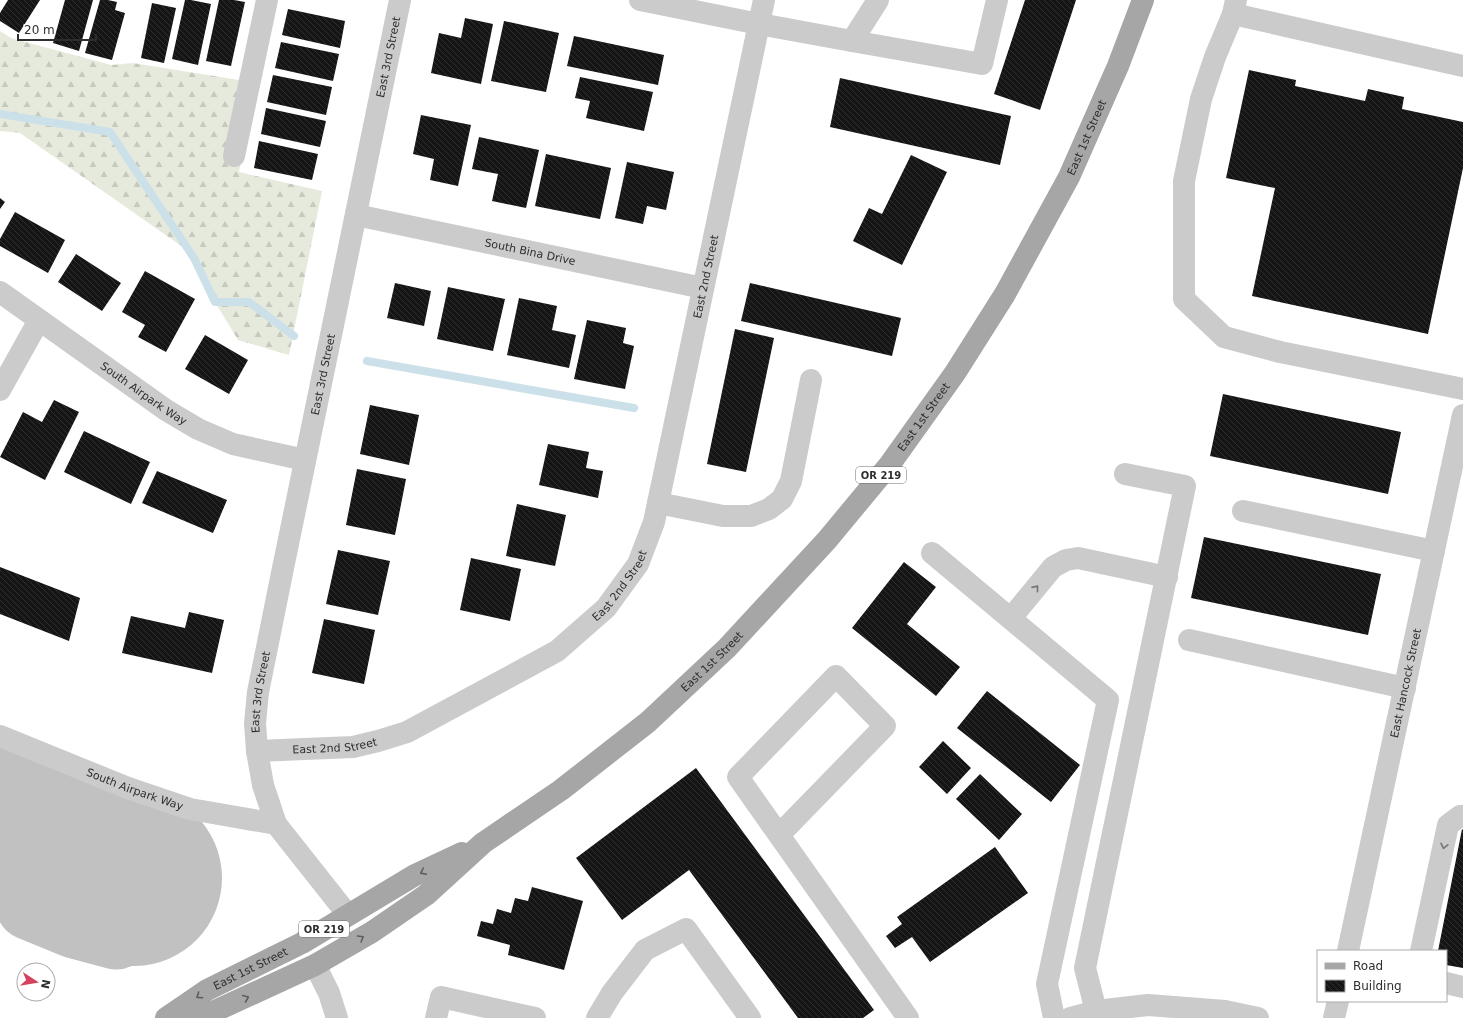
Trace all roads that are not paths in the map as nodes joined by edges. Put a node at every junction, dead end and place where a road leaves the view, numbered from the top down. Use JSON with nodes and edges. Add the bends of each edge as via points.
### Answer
{"nodes":[{"id":1,"x":266,"y":0,"type":"edge"},
{"id":2,"x":400,"y":0,"type":"edge"},
{"id":3,"x":640,"y":0,"type":"edge"},
{"id":4,"x":764,"y":0,"type":"edge"},
{"id":5,"x":878,"y":0,"type":"edge"},
{"id":6,"x":997,"y":0,"type":"edge"},
{"id":7,"x":1143,"y":0,"type":"edge"},
{"id":8,"x":1235,"y":7,"type":"edge"},
{"id":9,"x":759,"y":24,"type":"junction"},
{"id":10,"x":852,"y":41,"type":"junction"},
{"id":11,"x":1463,"y":66,"type":"edge"},
{"id":12,"x":234,"y":156,"type":"dead end"},
{"id":13,"x":356,"y":215,"type":"junction"},
{"id":14,"x":703,"y":288,"type":"junction"},
{"id":15,"x":0,"y":292,"type":"edge"},
{"id":16,"x":38,"y":320,"type":"junction"},
{"id":17,"x":811,"y":380,"type":"dead end"},
{"id":18,"x":1463,"y":389,"type":"edge"},
{"id":19,"x":0,"y":390,"type":"edge"},
{"id":20,"x":1463,"y":415,"type":"edge"},
{"id":21,"x":305,"y":460,"type":"junction"},
{"id":22,"x":1457,"y":469,"type":"edge"},
{"id":23,"x":1125,"y":474,"type":"dead end"},
{"id":24,"x":658,"y":503,"type":"junction"},
{"id":25,"x":1243,"y":511,"type":"dead end"},
{"id":26,"x":1434,"y":551,"type":"junction"},
{"id":27,"x":932,"y":553,"type":"dead end"},
{"id":28,"x":1167,"y":577,"type":"junction"},
{"id":29,"x":1011,"y":618,"type":"junction"},
{"id":30,"x":1189,"y":640,"type":"dead end"},
{"id":31,"x":1405,"y":688,"type":"junction"},
{"id":32,"x":0,"y":736,"type":"edge"},
{"id":33,"x":256,"y":751,"type":"junction"},
{"id":34,"x":1463,"y":816,"type":"edge"},
{"id":35,"x":276,"y":824,"type":"junction"},
{"id":36,"x":779,"y":835,"type":"junction"},
{"id":37,"x":483,"y":843,"type":"junction"},
{"id":38,"x":348,"y":915,"type":"junction"},
{"id":39,"x":1348,"y":950,"type":"edge"},
{"id":40,"x":1421,"y":950,"type":"edge"},
{"id":41,"x":315,"y":966,"type":"junction"},
{"id":42,"x":1447,"y":983,"type":"edge"},
{"id":43,"x":1463,"y":987,"type":"edge"},
{"id":44,"x":1338,"y":1002,"type":"edge"},
{"id":45,"x":1096,"y":1011,"type":"junction"},
{"id":46,"x":166,"y":1018,"type":"edge"},
{"id":47,"x":182,"y":1018,"type":"edge"},
{"id":48,"x":337,"y":1018,"type":"edge"},
{"id":49,"x":436,"y":1018,"type":"edge"},
{"id":50,"x":536,"y":1018,"type":"edge"},
{"id":51,"x":598,"y":1018,"type":"edge"},
{"id":52,"x":750,"y":1018,"type":"edge"},
{"id":53,"x":908,"y":1018,"type":"edge"},
{"id":54,"x":1054,"y":1018,"type":"edge"},
{"id":55,"x":1070,"y":1018,"type":"edge"},
{"id":56,"x":1258,"y":1018,"type":"edge"},
{"id":57,"x":1334,"y":1018,"type":"edge"}],
"edges":[{"from":1,"to":12,"type":"street"},
{"from":2,"to":13,"type":"street","name":"East 3rd Street"},
{"from":3,"to":9,"type":"street"},
{"from":4,"to":9,"type":"street","name":"East 2nd Street"},
{"from":5,"to":10,"type":"street"},
{"from":6,"to":10,"type":"street","via":[[982,64]]},
{"from":7,"to":37,"type":"main road","name":"East 1st Street","number":"OR 219","via":[[1118,66],[1069,177],[1005,294],[955,373],[890,464],[827,540],[728,648],[648,722],[561,790]]},
{"from":8,"to":11,"type":"street"},
{"from":8,"to":18,"type":"street","via":[[1201,100],[1184,182],[1184,299],[1224,337],[1280,352]]},
{"from":9,"to":10,"type":"street"},
{"from":9,"to":14,"type":"street","name":"East 2nd Street"},
{"from":13,"to":14,"type":"street","name":"South Bina Drive"},
{"from":13,"to":21,"type":"street","name":"East 3rd Street"},
{"from":14,"to":24,"type":"street","name":"East 2nd Street"},
{"from":15,"to":16,"type":"street","name":"South Airpark Way"},
{"from":16,"to":19,"type":"street"},
{"from":16,"to":21,"type":"street","name":"South Airpark Way","via":[[166,410],[198,429],[234,444]]},
{"from":17,"to":24,"type":"street","via":[[790,481],[782,499],[769,509],[752,516],[724,516]]},
{"from":20,"to":22,"type":"street","name":"East Hancock Street"},
{"from":21,"to":33,"type":"street","name":"East 3rd Street","via":[[258,692]]},
{"from":22,"to":26,"type":"street","name":"East Hancock Street"},
{"from":23,"to":28,"type":"street","via":[[1186,486]]},
{"from":24,"to":33,"type":"street","name":"East 2nd Street","via":[[654,522],[638,564],[606,608],[557,651],[406,732],[353,747]]},
{"from":25,"to":26,"type":"street"},
{"from":26,"to":31,"type":"street","name":"East Hancock Street"},
{"from":27,"to":29,"type":"street"},
{"from":29,"to":28,"type":"street","one_way":true,"via":[[1053,567],[1066,560],[1078,558]]},
{"from":28,"to":45,"type":"street","via":[[1085,968]]},
{"from":29,"to":54,"type":"street","via":[[1108,700],[1047,984]]},
{"from":30,"to":31,"type":"street"},
{"from":31,"to":39,"type":"street","name":"East Hancock Street"},
{"from":32,"to":35,"type":"street","name":"South Airpark Way","via":[[128,788],[183,806]]},
{"from":33,"to":35,"type":"street"},
{"from":34,"to":40,"type":"street","one_way":true,"via":[[1448,825]]},
{"from":35,"to":38,"type":"street"},
{"from":36,"to":36,"type":"street","via":[[738,777],[836,676],[885,726]]},
{"from":36,"to":53,"type":"street"},
{"from":37,"to":38,"type":"main road","name":"East 1st Street","number":"OR 219","one_way":true,"via":[[415,875]]},
{"from":41,"to":37,"type":"main road","name":"East 1st Street","number":"OR 219","one_way":true,"via":[[372,932],[426,895]]},
{"from":38,"to":46,"type":"main road","name":"East 1st Street","number":"OR 219","one_way":true,"via":[[302,943],[207,990]]},
{"from":47,"to":41,"type":"main road","name":"East 1st Street","number":"OR 219","one_way":true,"via":[[216,1011]]},
{"from":41,"to":48,"type":"street","via":[[329,993]]},
{"from":42,"to":43,"type":"street"},
{"from":44,"to":57,"type":"street"},
{"from":45,"to":55,"type":"street"},
{"from":45,"to":56,"type":"street","via":[[1148,1005],[1225,1011]]},
{"from":49,"to":50,"type":"street","via":[[441,997]]},
{"from":51,"to":52,"type":"street","via":[[612,993],[645,950],[686,929]]}]}
